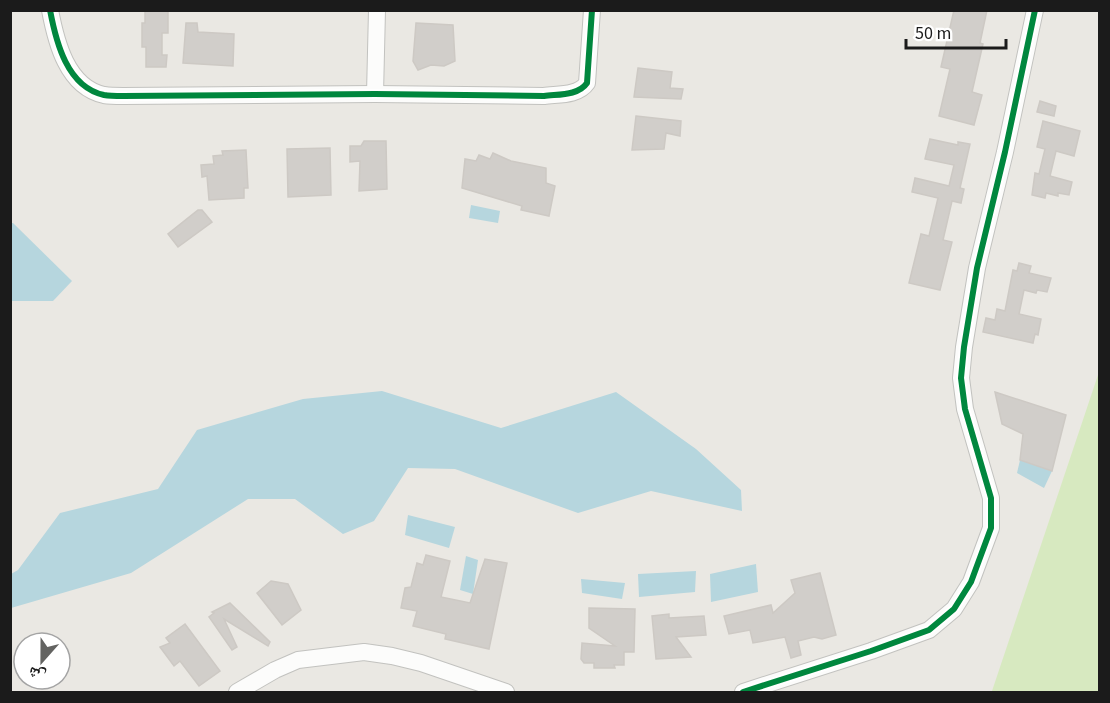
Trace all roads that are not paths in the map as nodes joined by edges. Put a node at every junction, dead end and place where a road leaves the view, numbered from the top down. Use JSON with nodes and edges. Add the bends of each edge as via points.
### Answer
{"nodes":[{"id":1,"x":50,"y":10,"type":"edge"},
{"id":2,"x":376,"y":10,"type":"edge"},
{"id":3,"x":592,"y":10,"type":"edge"},
{"id":4,"x":1035,"y":10,"type":"edge"},
{"id":5,"x":375,"y":94,"type":"junction"},
{"id":6,"x":237,"y":693,"type":"edge"},
{"id":7,"x":506,"y":693,"type":"edge"},
{"id":8,"x":744,"y":693,"type":"edge"}],
"edges":[{"from":1,"to":5,"type":"street","via":[[54,32],[70,70],[79,82],[103,94]]},
{"from":2,"to":5,"type":"street"},
{"from":3,"to":5,"type":"street","via":[[587,83],[579,91],[544,96]]},
{"from":4,"to":8,"type":"street","via":[[977,268],[964,347],[965,410],[991,498],[991,528],[971,582],[954,609],[928,630]]},
{"from":6,"to":7,"type":"street","via":[[298,660],[364,652],[421,663]]}]}
